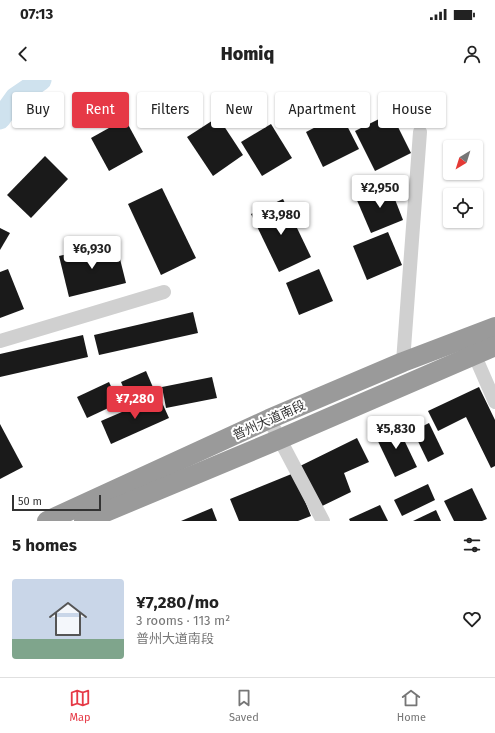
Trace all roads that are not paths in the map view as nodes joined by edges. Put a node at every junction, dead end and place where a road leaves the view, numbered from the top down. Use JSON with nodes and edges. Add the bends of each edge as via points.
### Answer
{"nodes":[{"id":1,"x":420,"y":132,"type":"dead end"},
{"id":2,"x":164,"y":292,"type":"dead end"},
{"id":3,"x":495,"y":327,"type":"edge"},
{"id":4,"x":0,"y":341,"type":"edge"},
{"id":5,"x":495,"y":346,"type":"edge"},
{"id":6,"x":471,"y":347,"type":"junction"},
{"id":7,"x":403,"y":362,"type":"junction"},
{"id":8,"x":495,"y":402,"type":"edge"},
{"id":9,"x":269,"y":419,"type":"junction"},
{"id":10,"x":280,"y":439,"type":"junction"},
{"id":11,"x":47,"y":521,"type":"edge"},
{"id":12,"x":84,"y":521,"type":"edge"},
{"id":13,"x":323,"y":521,"type":"edge"}],
"edges":[{"from":1,"to":7,"type":"street"},
{"from":2,"to":4,"type":"street"},
{"from":3,"to":6,"type":"highway","name":"普州大道南段"},
{"from":5,"to":6,"type":"highway","name":"普州大道南段"},
{"from":6,"to":7,"type":"highway","name":"普州大道南段"},
{"from":6,"to":8,"type":"street"},
{"from":6,"to":10,"type":"highway","name":"普州大道南段"},
{"from":7,"to":9,"type":"highway","name":"普州大道南段"},
{"from":9,"to":10,"type":"street"},
{"from":9,"to":11,"type":"highway","name":"普州大道南段"},
{"from":10,"to":12,"type":"highway","name":"普州大道南段"},
{"from":10,"to":13,"type":"street"}]}
